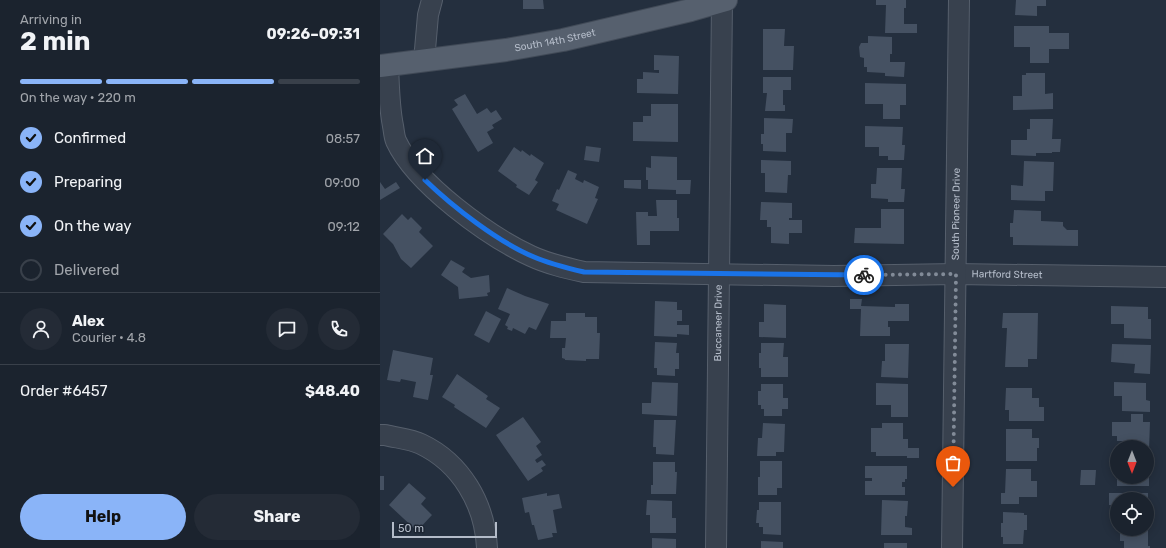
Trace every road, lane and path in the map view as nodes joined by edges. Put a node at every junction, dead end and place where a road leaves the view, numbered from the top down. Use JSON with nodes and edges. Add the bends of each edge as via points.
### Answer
{"nodes":[{"id":1,"x":432,"y":0,"type":"edge"},
{"id":2,"x":959,"y":0,"type":"edge"},
{"id":3,"x":724,"y":1,"type":"edge"},
{"id":4,"x":692,"y":5,"type":"edge"},
{"id":5,"x":424,"y":61,"type":"junction"},
{"id":6,"x":384,"y":65,"type":"edge"},
{"id":7,"x":719,"y":274,"type":"junction"},
{"id":8,"x":956,"y":274,"type":"junction"},
{"id":9,"x":1166,"y":277,"type":"edge"},
{"id":10,"x":380,"y":435,"type":"edge"},
{"id":11,"x":486,"y":548,"type":"edge"},
{"id":12,"x":716,"y":548,"type":"edge"},
{"id":13,"x":952,"y":548,"type":"edge"}],
"edges":[{"from":1,"to":5,"type":"street","via":[[428,15]]},
{"from":2,"to":8,"type":"street","name":"South Pioneer Drive"},
{"from":3,"to":4,"type":"main road","name":"South 14th Street"},
{"from":3,"to":7,"type":"street","name":"Buccaneer Drive"},
{"from":4,"to":5,"type":"main road","name":"South 14th Street","via":[[563,40]]},
{"from":5,"to":6,"type":"main road","name":"South 14th Street"},
{"from":6,"to":7,"type":"street","name":"Hartford Street","via":[[396,140],[410,163],[441,196],[513,247],[561,267],[584,272]]},
{"from":7,"to":8,"type":"street","name":"Hartford Street"},
{"from":7,"to":12,"type":"street","name":"Buccaneer Drive"},
{"from":8,"to":9,"type":"street","name":"Hartford Street"},
{"from":8,"to":13,"type":"street","name":"South Pioneer Drive"},
{"from":10,"to":11,"type":"street","via":[[420,443],[439,454],[456,470],[470,488],[481,512]]}]}
